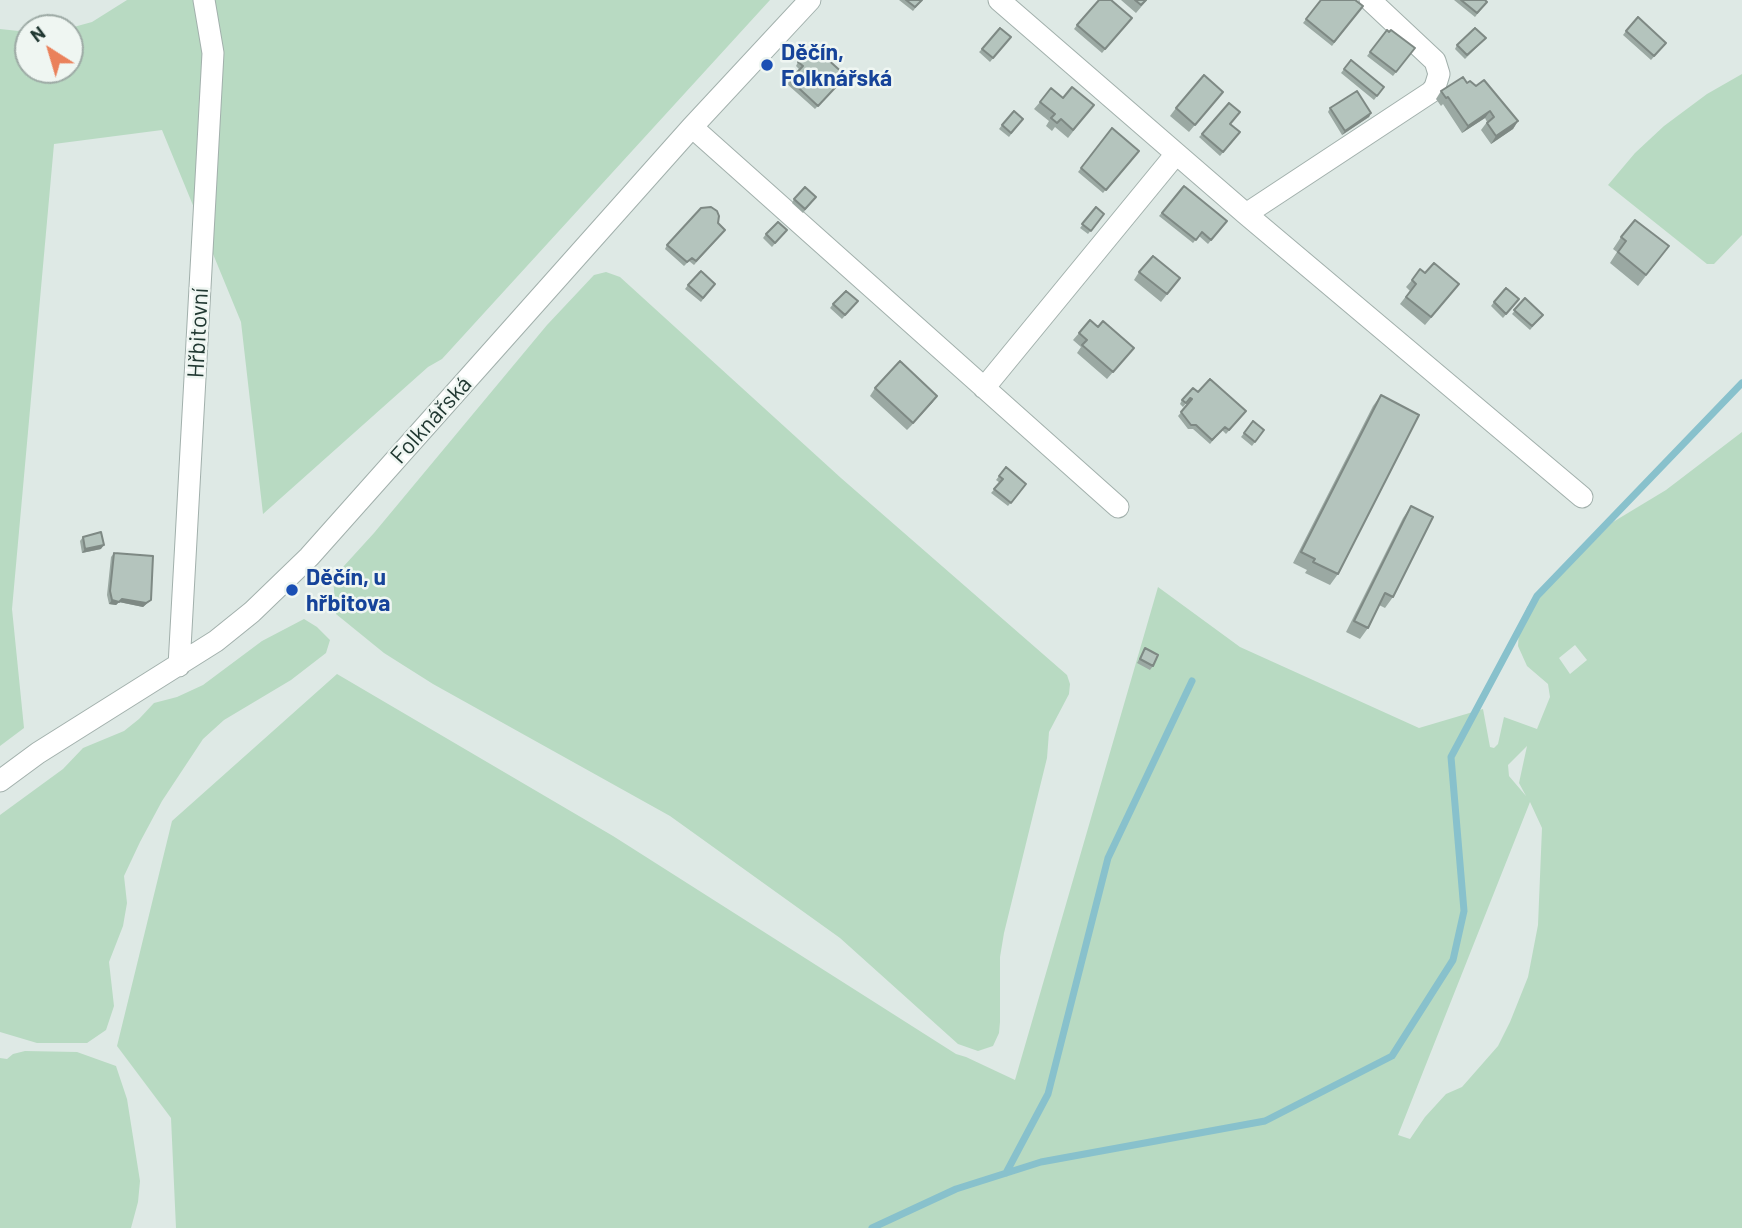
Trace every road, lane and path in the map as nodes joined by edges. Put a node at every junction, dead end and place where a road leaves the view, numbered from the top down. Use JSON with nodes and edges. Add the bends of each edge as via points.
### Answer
{"nodes":[{"id":1,"x":204,"y":0,"type":"edge"},
{"id":2,"x":810,"y":0,"type":"edge"},
{"id":3,"x":999,"y":0,"type":"edge"},
{"id":4,"x":1370,"y":0,"type":"edge"},
{"id":5,"x":692,"y":127,"type":"junction"},
{"id":6,"x":1176,"y":154,"type":"junction"},
{"id":7,"x":1246,"y":214,"type":"junction"},
{"id":8,"x":984,"y":388,"type":"junction"},
{"id":9,"x":1582,"y":496,"type":"dead end"},
{"id":10,"x":1118,"y":507,"type":"dead end"},
{"id":11,"x":179,"y":666,"type":"junction"},
{"id":12,"x":0,"y":781,"type":"edge"}],
"edges":[{"from":1,"to":11,"type":"street","name":"Hřbitovní","via":[[213,53]]},
{"from":2,"to":5,"type":"street","name":"Folknářská"},
{"from":3,"to":6,"type":"street"},
{"from":4,"to":7,"type":"street","via":[[1435,61],[1439,74],[1435,87]]},
{"from":5,"to":8,"type":"street"},
{"from":5,"to":11,"type":"street","name":"Folknářská","via":[[309,557],[252,612]]},
{"from":6,"to":7,"type":"street"},
{"from":6,"to":8,"type":"street"},
{"from":7,"to":9,"type":"street"},
{"from":8,"to":10,"type":"street"},
{"from":11,"to":12,"type":"street","name":"Folknářská"}]}
